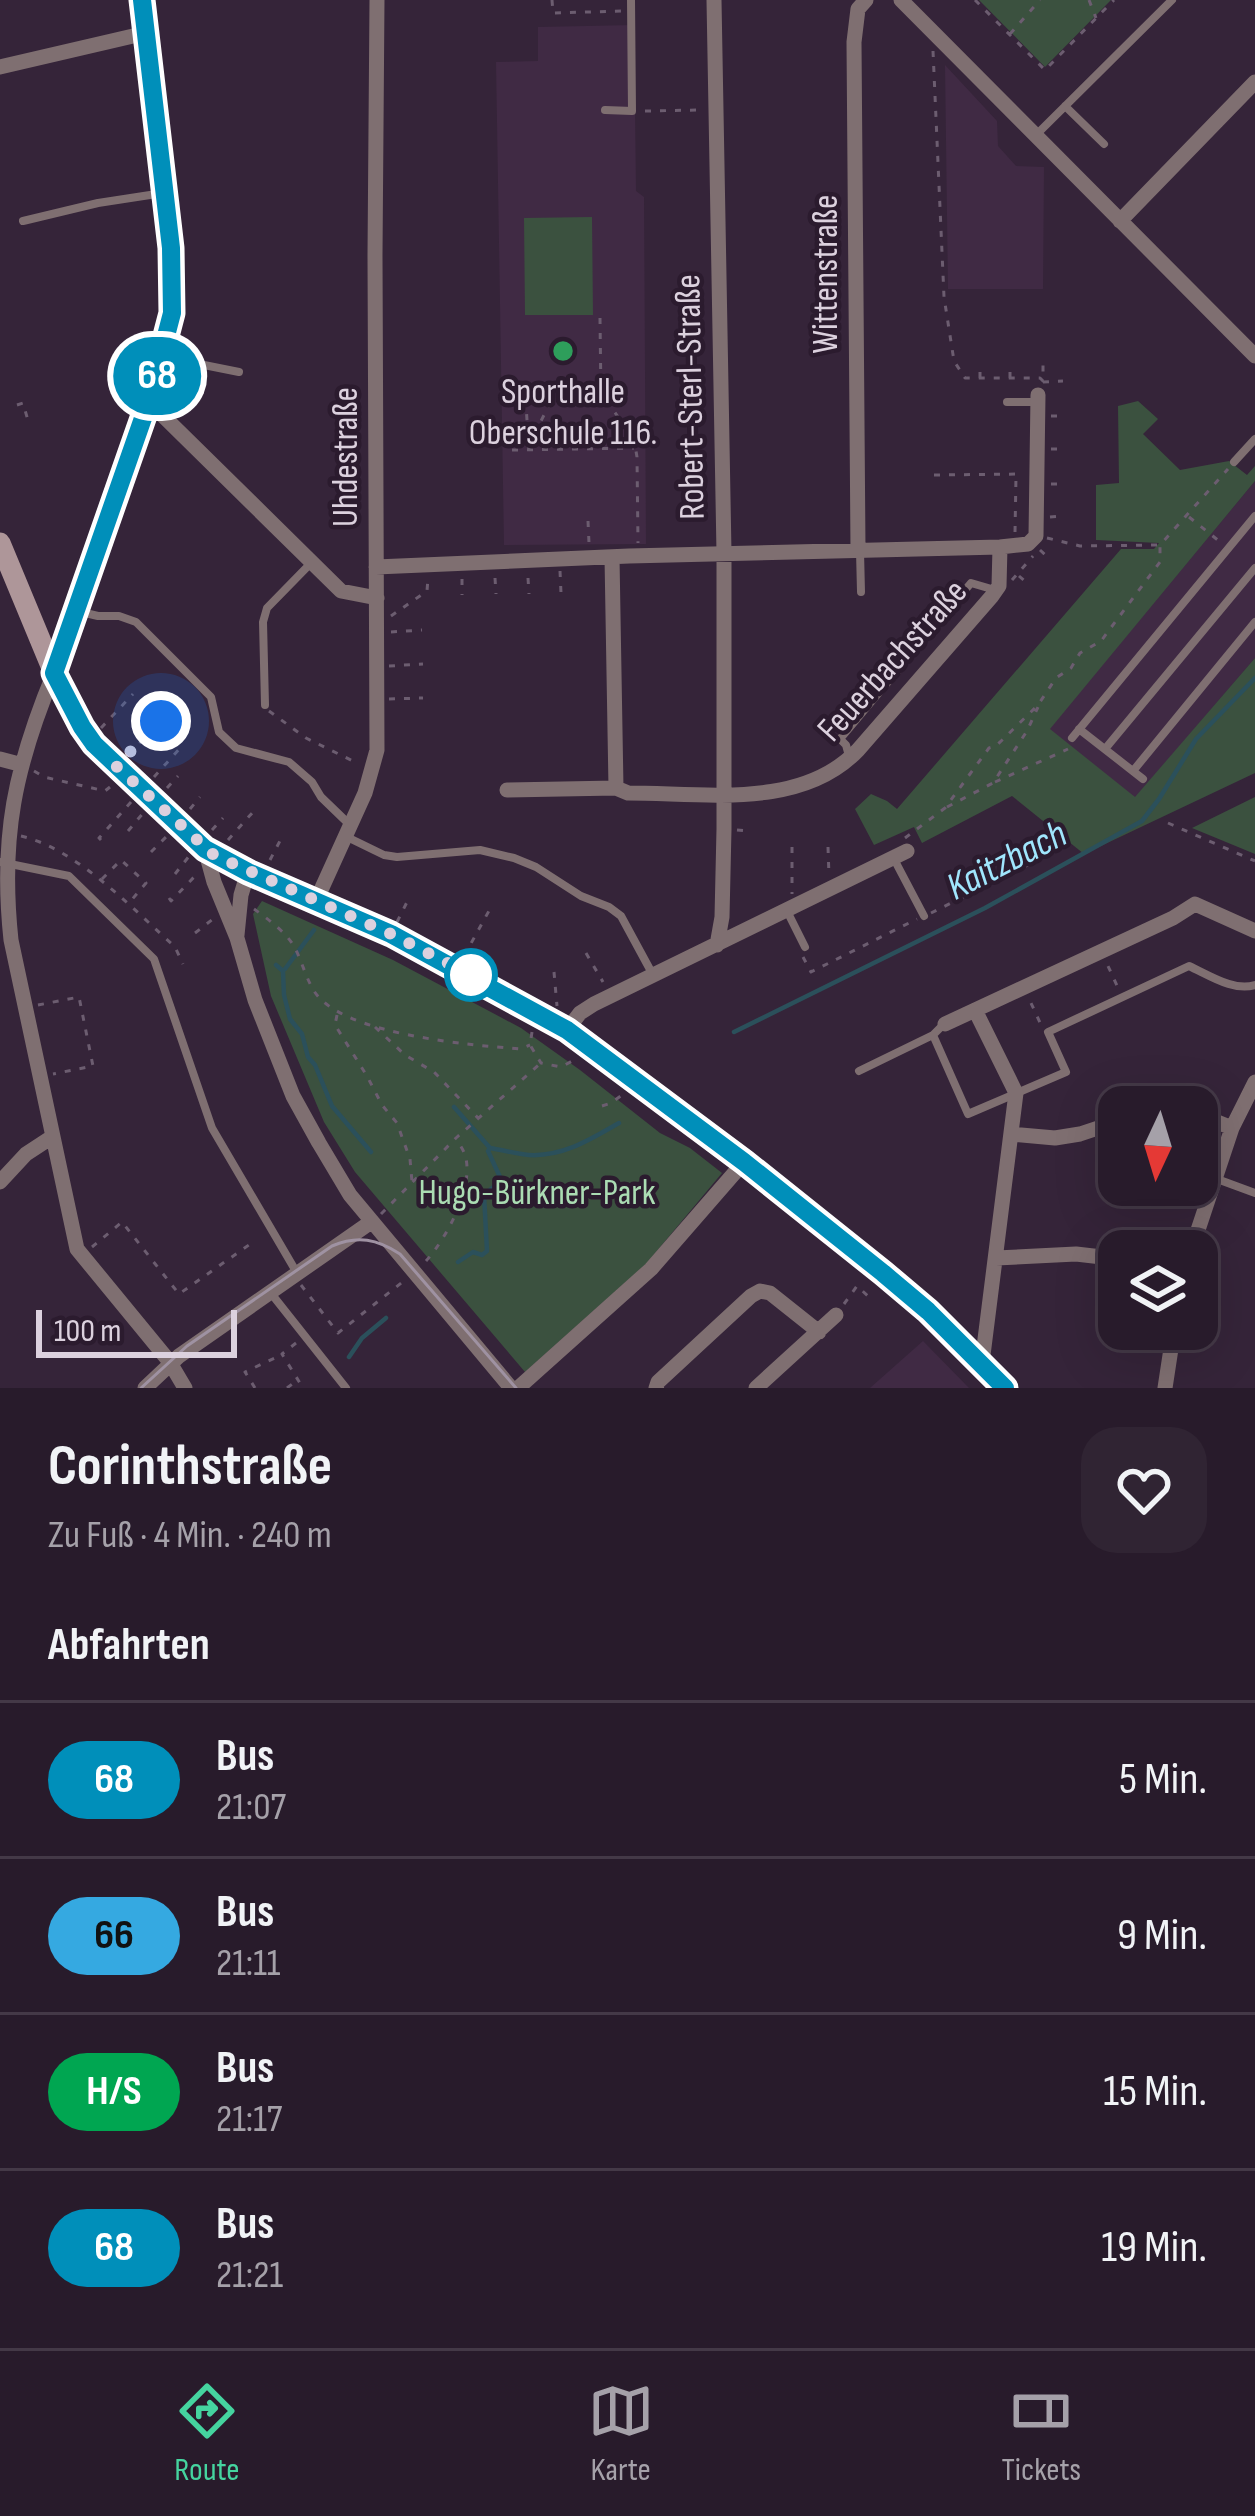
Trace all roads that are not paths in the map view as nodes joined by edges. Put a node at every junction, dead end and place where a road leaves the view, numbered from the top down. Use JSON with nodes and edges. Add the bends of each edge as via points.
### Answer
{"nodes":[{"id":1,"x":142,"y":0,"type":"edge"},
{"id":2,"x":377,"y":0,"type":"edge"},
{"id":3,"x":632,"y":0,"type":"edge"},
{"id":4,"x":714,"y":0,"type":"edge"},
{"id":5,"x":866,"y":0,"type":"edge"},
{"id":6,"x":901,"y":0,"type":"edge"},
{"id":7,"x":1172,"y":0,"type":"edge"},
{"id":8,"x":146,"y":33,"type":"junction"},
{"id":9,"x":0,"y":67,"type":"edge"},
{"id":10,"x":1255,"y":82,"type":"edge"},
{"id":11,"x":1065,"y":106,"type":"junction"},
{"id":12,"x":605,"y":110,"type":"dead end"},
{"id":13,"x":1036,"y":136,"type":"junction"},
{"id":14,"x":1104,"y":144,"type":"dead end"},
{"id":15,"x":165,"y":193,"type":"junction"},
{"id":16,"x":23,"y":221,"type":"dead end"},
{"id":17,"x":1120,"y":221,"type":"junction"},
{"id":18,"x":162,"y":356,"type":"junction"},
{"id":19,"x":1255,"y":356,"type":"edge"},
{"id":20,"x":239,"y":372,"type":"dead end"},
{"id":21,"x":1038,"y":399,"type":"joint"},
{"id":22,"x":149,"y":401,"type":"junction"},
{"id":23,"x":1007,"y":402,"type":"dead end"},
{"id":24,"x":1255,"y":439,"type":"edge"},
{"id":25,"x":1234,"y":462,"type":"road end"},
{"id":26,"x":1255,"y":515,"type":"edge"},
{"id":27,"x":0,"y":543,"type":"edge"},
{"id":28,"x":1008,"y":547,"type":"junction"},
{"id":29,"x":859,"y":550,"type":"junction"},
{"id":30,"x":724,"y":553,"type":"junction"},
{"id":31,"x":612,"y":556,"type":"junction"},
{"id":32,"x":313,"y":561,"type":"junction"},
{"id":33,"x":376,"y":567,"type":"junction"},
{"id":34,"x":1255,"y":568,"type":"edge"},
{"id":35,"x":862,"y":592,"type":"dead end"},
{"id":36,"x":994,"y":593,"type":"junction"},
{"id":37,"x":76,"y":610,"type":"junction"},
{"id":38,"x":377,"y":615,"type":"junction"},
{"id":39,"x":1255,"y":622,"type":"edge"},
{"id":40,"x":54,"y":673,"type":"junction"},
{"id":41,"x":265,"y":705,"type":"road end"},
{"id":42,"x":1079,"y":729,"type":"junction"},
{"id":43,"x":1071,"y":741,"type":"road end"},
{"id":44,"x":1106,"y":749,"type":"junction"},
{"id":45,"x":0,"y":759,"type":"edge"},
{"id":46,"x":850,"y":759,"type":"junction"},
{"id":47,"x":19,"y":764,"type":"junction"},
{"id":48,"x":1133,"y":771,"type":"junction"},
{"id":49,"x":1143,"y":779,"type":"dead end"},
{"id":50,"x":616,"y":788,"type":"junction"},
{"id":51,"x":507,"y":790,"type":"dead end"},
{"id":52,"x":723,"y":793,"type":"junction"},
{"id":53,"x":348,"y":831,"type":"junction"},
{"id":54,"x":900,"y":854,"type":"joint"},
{"id":55,"x":210,"y":855,"type":"junction"},
{"id":56,"x":3,"y":862,"type":"edge"},
{"id":57,"x":254,"y":875,"type":"junction"},
{"id":58,"x":316,"y":901,"type":"junction"},
{"id":59,"x":790,"y":909,"type":"junction"},
{"id":60,"x":3,"y":910,"type":"edge"},
{"id":61,"x":924,"y":916,"type":"road end"},
{"id":62,"x":1255,"y":931,"type":"edge"},
{"id":63,"x":237,"y":938,"type":"junction"},
{"id":64,"x":6,"y":942,"type":"edge"},
{"id":65,"x":716,"y":945,"type":"junction"},
{"id":66,"x":803,"y":950,"type":"road end"},
{"id":67,"x":653,"y":975,"type":"junction"},
{"id":68,"x":1255,"y":985,"type":"edge"},
{"id":69,"x":975,"y":1010,"type":"junction"},
{"id":70,"x":556,"y":1023,"type":"junction"},
{"id":71,"x":939,"y":1029,"type":"junction"},
{"id":72,"x":859,"y":1071,"type":"dead end"},
{"id":73,"x":1255,"y":1082,"type":"edge"},
{"id":74,"x":1016,"y":1093,"type":"junction"},
{"id":75,"x":1218,"y":1122,"type":"edge"},
{"id":76,"x":1232,"y":1128,"type":"junction"},
{"id":77,"x":1098,"y":1129,"type":"edge"},
{"id":78,"x":1011,"y":1134,"type":"junction"},
{"id":79,"x":52,"y":1137,"type":"junction"},
{"id":80,"x":744,"y":1162,"type":"junction"},
{"id":81,"x":1218,"y":1165,"type":"edge"},
{"id":82,"x":1218,"y":1180,"type":"edge"},
{"id":83,"x":0,"y":1182,"type":"edge"},
{"id":84,"x":1255,"y":1193,"type":"edge"},
{"id":85,"x":371,"y":1222,"type":"junction"},
{"id":86,"x":1098,"y":1257,"type":"edge"},
{"id":87,"x":996,"y":1258,"type":"junction"},
{"id":88,"x":296,"y":1274,"type":"junction"},
{"id":89,"x":270,"y":1292,"type":"junction"},
{"id":90,"x":836,"y":1316,"type":"road end"},
{"id":91,"x":820,"y":1332,"type":"junction"},
{"id":92,"x":1171,"y":1350,"type":"edge"},
{"id":93,"x":170,"y":1363,"type":"junction"},
{"id":94,"x":982,"y":1363,"type":"junction"},
{"id":95,"x":145,"y":1388,"type":"edge"},
{"id":96,"x":185,"y":1388,"type":"edge"},
{"id":97,"x":346,"y":1388,"type":"edge"},
{"id":98,"x":514,"y":1388,"type":"edge"},
{"id":99,"x":656,"y":1388,"type":"edge"},
{"id":100,"x":756,"y":1388,"type":"edge"},
{"id":101,"x":1005,"y":1388,"type":"edge"},
{"id":102,"x":1166,"y":1388,"type":"edge"}],
"edges":[{"from":1,"to":8,"type":"main road"},
{"from":2,"to":33,"type":"street","name":"Uhdestraße"},
{"from":3,"to":12,"type":"lane","via":[[632,111]]},
{"from":4,"to":30,"type":"street","name":"Robert-Sterl-Straße"},
{"from":5,"to":29,"type":"street","name":"Wittenstraße","via":[[854,41]]},
{"from":6,"to":13,"type":"street"},
{"from":7,"to":11,"type":"lane"},
{"from":8,"to":9,"type":"street"},
{"from":8,"to":15,"type":"main road"},
{"from":10,"to":17,"type":"street"},
{"from":11,"to":13,"type":"lane"},
{"from":11,"to":14,"type":"lane"},
{"from":13,"to":17,"type":"street"},
{"from":15,"to":16,"type":"lane"},
{"from":15,"to":18,"type":"main road","via":[[173,289]]},
{"from":17,"to":19,"type":"street"},
{"from":18,"to":20,"type":"lane"},
{"from":18,"to":22,"type":"main road"},
{"from":21,"to":23,"type":"lane"},
{"from":21,"to":28,"type":"street","name":"Feuerbachstraße","via":[[1036,536]]},
{"from":22,"to":32,"type":"street"},
{"from":22,"to":37,"type":"main road"},
{"from":24,"to":25,"type":"lane"},
{"from":26,"to":42,"type":"lane"},
{"from":27,"to":40,"type":"main road"},
{"from":28,"to":29,"type":"street","name":"Feuerbachstraße"},
{"from":28,"to":36,"type":"street","name":"Feuerbachstraße"},
{"from":29,"to":30,"type":"street","name":"Feuerbachstraße"},
{"from":29,"to":35,"type":"lane"},
{"from":30,"to":31,"type":"street","name":"Feuerbachstraße"},
{"from":30,"to":52,"type":"street","name":"Robert-Sterl-Straße"},
{"from":31,"to":33,"type":"street","name":"Feuerbachstraße"},
{"from":31,"to":50,"type":"street"},
{"from":32,"to":38,"type":"street"},
{"from":32,"to":41,"type":"lane","via":[[267,608]]},
{"from":33,"to":38,"type":"street","name":"Uhdestraße"},
{"from":34,"to":44,"type":"lane"},
{"from":36,"to":46,"type":"street","name":"Feuerbachstraße"},
{"from":36,"to":46,"type":"lane","via":[[971,583],[840,739]]},
{"from":37,"to":40,"type":"main road"},
{"from":37,"to":53,"type":"lane","via":[[136,622],[211,697],[219,732],[236,748],[290,762]]},
{"from":38,"to":53,"type":"street","name":"Uhdestraße","via":[[377,750]]},
{"from":39,"to":48,"type":"lane"},
{"from":40,"to":47,"type":"street"},
{"from":40,"to":55,"type":"main road","via":[[90,739]]},
{"from":42,"to":43,"type":"lane"},
{"from":42,"to":44,"type":"lane"},
{"from":44,"to":48,"type":"lane"},
{"from":45,"to":47,"type":"street"},
{"from":46,"to":52,"type":"street","name":"Feuerbachstraße","via":[[792,789]]},
{"from":47,"to":56,"type":"street"},
{"from":48,"to":49,"type":"lane"},
{"from":50,"to":51,"type":"street"},
{"from":50,"to":52,"type":"street"},
{"from":52,"to":65,"type":"street","name":"Robert-Sterl-Straße"},
{"from":53,"to":58,"type":"street","name":"Uhdestraße"},
{"from":53,"to":67,"type":"lane","via":[[384,855],[480,850],[536,867],[621,916]]},
{"from":54,"to":59,"type":"street"},
{"from":54,"to":61,"type":"lane"},
{"from":55,"to":57,"type":"main road"},
{"from":55,"to":63,"type":"street"},
{"from":56,"to":60,"type":"street"},
{"from":56,"to":88,"type":"lane","via":[[69,876],[154,959],[212,1128]]},
{"from":57,"to":58,"type":"main road"},
{"from":57,"to":63,"type":"street","via":[[242,895]]},
{"from":58,"to":70,"type":"main road"},
{"from":59,"to":65,"type":"street"},
{"from":59,"to":66,"type":"lane"},
{"from":60,"to":64,"type":"street"},
{"from":62,"to":69,"type":"street","via":[[1195,904]]},
{"from":63,"to":85,"type":"street","via":[[293,1096]]},
{"from":64,"to":79,"type":"street"},
{"from":65,"to":67,"type":"street"},
{"from":67,"to":70,"type":"street"},
{"from":68,"to":74,"type":"lane","via":[[1229,984],[1189,966],[1048,1032],[1066,1072]]},
{"from":69,"to":71,"type":"street"},
{"from":69,"to":74,"type":"street"},
{"from":70,"to":80,"type":"main road"},
{"from":71,"to":72,"type":"lane"},
{"from":71,"to":74,"type":"lane","via":[[968,1114]]},
{"from":73,"to":76,"type":"street"},
{"from":74,"to":78,"type":"street"},
{"from":75,"to":76,"type":"street"},
{"from":76,"to":81,"type":"street"},
{"from":77,"to":78,"type":"street","via":[[1055,1138]]},
{"from":78,"to":87,"type":"street"},
{"from":79,"to":83,"type":"street"},
{"from":79,"to":93,"type":"street","via":[[76,1250]]},
{"from":80,"to":94,"type":"main road"},
{"from":80,"to":98,"type":"street","via":[[651,1269]]},
{"from":82,"to":84,"type":"lane"},
{"from":85,"to":88,"type":"street"},
{"from":85,"to":98,"type":"street"},
{"from":86,"to":87,"type":"street"},
{"from":87,"to":94,"type":"street"},
{"from":88,"to":89,"type":"street"},
{"from":89,"to":93,"type":"street"},
{"from":89,"to":97,"type":"lane"},
{"from":90,"to":91,"type":"street"},
{"from":91,"to":99,"type":"street","via":[[760,1291]]},
{"from":91,"to":100,"type":"street"},
{"from":92,"to":102,"type":"street"},
{"from":93,"to":95,"type":"street"},
{"from":93,"to":96,"type":"street"},
{"from":94,"to":101,"type":"main road"}]}
